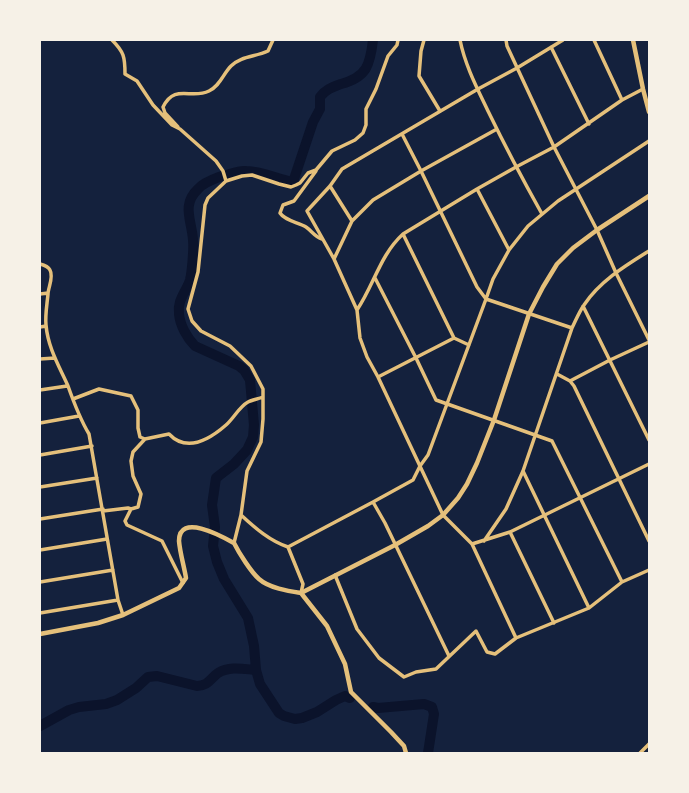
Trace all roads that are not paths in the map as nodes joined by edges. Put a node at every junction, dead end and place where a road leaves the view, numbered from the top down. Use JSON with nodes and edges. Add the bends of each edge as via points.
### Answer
{"nodes":[{"id":1,"x":112,"y":40,"type":"edge"},
{"id":2,"x":273,"y":40,"type":"edge"},
{"id":3,"x":398,"y":40,"type":"edge"},
{"id":4,"x":424,"y":40,"type":"edge"},
{"id":5,"x":460,"y":40,"type":"edge"},
{"id":6,"x":506,"y":40,"type":"edge"},
{"id":7,"x":563,"y":40,"type":"edge"},
{"id":8,"x":594,"y":40,"type":"edge"},
{"id":9,"x":633,"y":40,"type":"edge"},
{"id":10,"x":551,"y":47,"type":"junction"},
{"id":11,"x":517,"y":68,"type":"junction"},
{"id":12,"x":478,"y":89,"type":"junction"},
{"id":13,"x":642,"y":89,"type":"junction"},
{"id":14,"x":622,"y":100,"type":"junction"},
{"id":15,"x":440,"y":111,"type":"junction"},
{"id":16,"x":649,"y":112,"type":"edge"},
{"id":17,"x":589,"y":124,"type":"junction"},
{"id":18,"x":180,"y":129,"type":"junction"},
{"id":19,"x":497,"y":129,"type":"junction"},
{"id":20,"x":402,"y":134,"type":"junction"},
{"id":21,"x":649,"y":141,"type":"edge"},
{"id":22,"x":554,"y":147,"type":"junction"},
{"id":23,"x":516,"y":167,"type":"junction"},
{"id":24,"x":316,"y":170,"type":"junction"},
{"id":25,"x":422,"y":170,"type":"junction"},
{"id":26,"x":226,"y":179,"type":"junction"},
{"id":27,"x":330,"y":186,"type":"junction"},
{"id":28,"x":477,"y":189,"type":"junction"},
{"id":29,"x":576,"y":189,"type":"junction"},
{"id":30,"x":649,"y":196,"type":"edge"},
{"id":31,"x":441,"y":211,"type":"junction"},
{"id":32,"x":542,"y":214,"type":"junction"},
{"id":33,"x":352,"y":221,"type":"junction"},
{"id":34,"x":597,"y":230,"type":"junction"},
{"id":35,"x":403,"y":234,"type":"junction"},
{"id":36,"x":322,"y":239,"type":"junction"},
{"id":37,"x":510,"y":250,"type":"junction"},
{"id":38,"x":649,"y":251,"type":"edge"},
{"id":39,"x":334,"y":259,"type":"junction"},
{"id":40,"x":40,"y":264,"type":"edge"},
{"id":41,"x":616,"y":272,"type":"junction"},
{"id":42,"x":375,"y":278,"type":"junction"},
{"id":43,"x":48,"y":293,"type":"junction"},
{"id":44,"x":40,"y":294,"type":"edge"},
{"id":45,"x":486,"y":299,"type":"junction"},
{"id":46,"x":583,"y":306,"type":"junction"},
{"id":47,"x":357,"y":310,"type":"junction"},
{"id":48,"x":530,"y":314,"type":"junction"},
{"id":49,"x":46,"y":326,"type":"junction"},
{"id":50,"x":40,"y":327,"type":"edge"},
{"id":51,"x":572,"y":328,"type":"junction"},
{"id":52,"x":454,"y":338,"type":"junction"},
{"id":53,"x":649,"y":341,"type":"edge"},
{"id":54,"x":469,"y":345,"type":"junction"},
{"id":55,"x":55,"y":358,"type":"junction"},
{"id":56,"x":416,"y":358,"type":"junction"},
{"id":57,"x":40,"y":359,"type":"edge"},
{"id":58,"x":610,"y":360,"type":"junction"},
{"id":59,"x":557,"y":374,"type":"junction"},
{"id":60,"x":378,"y":377,"type":"junction"},
{"id":61,"x":570,"y":381,"type":"junction"},
{"id":62,"x":67,"y":386,"type":"junction"},
{"id":63,"x":40,"y":390,"type":"edge"},
{"id":64,"x":262,"y":397,"type":"junction"},
{"id":65,"x":72,"y":399,"type":"junction"},
{"id":66,"x":448,"y":403,"type":"junction"},
{"id":67,"x":79,"y":416,"type":"junction"},
{"id":68,"x":494,"y":420,"type":"junction"},
{"id":69,"x":40,"y":423,"type":"edge"},
{"id":70,"x":536,"y":436,"type":"junction"},
{"id":71,"x":145,"y":439,"type":"junction"},
{"id":72,"x":649,"y":440,"type":"edge"},
{"id":73,"x":92,"y":446,"type":"junction"},
{"id":74,"x":40,"y":455,"type":"edge"},
{"id":75,"x":649,"y":464,"type":"edge"},
{"id":76,"x":420,"y":466,"type":"junction"},
{"id":77,"x":523,"y":471,"type":"junction"},
{"id":78,"x":97,"y":478,"type":"junction"},
{"id":79,"x":618,"y":479,"type":"junction"},
{"id":80,"x":40,"y":487,"type":"edge"},
{"id":81,"x":580,"y":497,"type":"junction"},
{"id":82,"x":373,"y":502,"type":"junction"},
{"id":83,"x":131,"y":509,"type":"junction"},
{"id":84,"x":103,"y":510,"type":"junction"},
{"id":85,"x":545,"y":514,"type":"junction"},
{"id":86,"x":241,"y":515,"type":"junction"},
{"id":87,"x":443,"y":515,"type":"junction"},
{"id":88,"x":40,"y":519,"type":"edge"},
{"id":89,"x":510,"y":532,"type":"junction"},
{"id":90,"x":107,"y":539,"type":"junction"},
{"id":91,"x":484,"y":540,"type":"junction"},
{"id":92,"x":649,"y":541,"type":"edge"},
{"id":93,"x":234,"y":543,"type":"junction"},
{"id":94,"x":472,"y":544,"type":"junction"},
{"id":95,"x":394,"y":545,"type":"junction"},
{"id":96,"x":288,"y":546,"type":"junction"},
{"id":97,"x":40,"y":550,"type":"edge"},
{"id":98,"x":113,"y":570,"type":"junction"},
{"id":99,"x":649,"y":570,"type":"edge"},
{"id":100,"x":335,"y":575,"type":"junction"},
{"id":101,"x":40,"y":582,"type":"edge"},
{"id":102,"x":622,"y":582,"type":"junction"},
{"id":103,"x":184,"y":583,"type":"junction"},
{"id":104,"x":301,"y":593,"type":"junction"},
{"id":105,"x":118,"y":600,"type":"junction"},
{"id":106,"x":589,"y":608,"type":"junction"},
{"id":107,"x":40,"y":613,"type":"edge"},
{"id":108,"x":123,"y":615,"type":"junction"},
{"id":109,"x":554,"y":623,"type":"junction"},
{"id":110,"x":40,"y":634,"type":"edge"},
{"id":111,"x":516,"y":638,"type":"junction"},
{"id":112,"x":449,"y":656,"type":"junction"},
{"id":113,"x":649,"y":744,"type":"edge"},
{"id":114,"x":406,"y":753,"type":"edge"},
{"id":115,"x":640,"y":753,"type":"edge"}],
"edges":[{"from":1,"to":18,"type":"street","via":[[125,57],[125,74],[137,81],[153,105],[172,125]]},
{"from":2,"to":18,"type":"street","via":[[268,51],[246,57],[230,66],[221,81],[209,91],[201,94],[181,93],[167,99],[163,107],[165,113]]},
{"from":3,"to":24,"type":"street","via":[[388,56],[366,109],[364,133],[332,151]]},
{"from":4,"to":15,"type":"street","via":[[419,76]]},
{"from":5,"to":12,"type":"street","via":[[464,57]]},
{"from":6,"to":11,"type":"street"},
{"from":7,"to":10,"type":"street"},
{"from":8,"to":14,"type":"street"},
{"from":9,"to":13,"type":"street"},
{"from":10,"to":11,"type":"street"},
{"from":10,"to":17,"type":"street"},
{"from":11,"to":12,"type":"street"},
{"from":11,"to":22,"type":"street"},
{"from":12,"to":15,"type":"street"},
{"from":12,"to":19,"type":"street"},
{"from":13,"to":14,"type":"street"},
{"from":13,"to":16,"type":"street"},
{"from":14,"to":17,"type":"street"},
{"from":15,"to":20,"type":"street"},
{"from":17,"to":22,"type":"street"},
{"from":18,"to":26,"type":"street","via":[[216,161]]},
{"from":19,"to":23,"type":"street"},
{"from":19,"to":25,"type":"street"},
{"from":20,"to":25,"type":"street"},
{"from":20,"to":27,"type":"street","via":[[342,169]]},
{"from":21,"to":29,"type":"street"},
{"from":22,"to":23,"type":"street"},
{"from":22,"to":29,"type":"street"},
{"from":23,"to":28,"type":"street"},
{"from":23,"to":32,"type":"street"},
{"from":24,"to":26,"type":"street","via":[[308,173],[300,183],[291,187],[252,174]]},
{"from":24,"to":36,"type":"street","via":[[294,201],[284,205],[280,213]]},
{"from":25,"to":31,"type":"street"},
{"from":25,"to":33,"type":"street","via":[[373,200]]},
{"from":26,"to":64,"type":"street","via":[[208,198],[205,205],[198,272],[188,309],[192,321],[201,331],[230,346],[251,366],[263,389]]},
{"from":27,"to":33,"type":"street"},
{"from":27,"to":36,"type":"street","via":[[307,211]]},
{"from":28,"to":31,"type":"street"},
{"from":28,"to":37,"type":"street"},
{"from":29,"to":32,"type":"street"},
{"from":29,"to":34,"type":"street"},
{"from":30,"to":34,"type":"street"},
{"from":31,"to":35,"type":"street"},
{"from":31,"to":45,"type":"street","via":[[477,287]]},
{"from":32,"to":37,"type":"street","via":[[528,226]]},
{"from":33,"to":39,"type":"street"},
{"from":34,"to":41,"type":"street"},
{"from":34,"to":48,"type":"street","via":[[557,264]]},
{"from":35,"to":42,"type":"street","via":[[393,243]]},
{"from":35,"to":52,"type":"street"},
{"from":36,"to":39,"type":"street"},
{"from":37,"to":45,"type":"street","via":[[493,279]]},
{"from":38,"to":41,"type":"street"},
{"from":39,"to":47,"type":"street"},
{"from":40,"to":43,"type":"street","via":[[51,271]]},
{"from":41,"to":46,"type":"street"},
{"from":41,"to":53,"type":"street"},
{"from":42,"to":47,"type":"street"},
{"from":42,"to":56,"type":"street"},
{"from":43,"to":44,"type":"street"},
{"from":43,"to":49,"type":"street"},
{"from":45,"to":48,"type":"street"},
{"from":45,"to":54,"type":"street"},
{"from":46,"to":51,"type":"street"},
{"from":46,"to":58,"type":"street"},
{"from":47,"to":60,"type":"street","via":[[360,338]]},
{"from":48,"to":51,"type":"street"},
{"from":48,"to":68,"type":"street"},
{"from":49,"to":50,"type":"street"},
{"from":49,"to":55,"type":"street","via":[[50,348]]},
{"from":51,"to":59,"type":"street"},
{"from":52,"to":54,"type":"street"},
{"from":52,"to":56,"type":"street"},
{"from":53,"to":58,"type":"street"},
{"from":54,"to":66,"type":"street"},
{"from":55,"to":57,"type":"street"},
{"from":55,"to":62,"type":"street"},
{"from":56,"to":60,"type":"street"},
{"from":56,"to":66,"type":"street","via":[[436,400]]},
{"from":58,"to":61,"type":"street"},
{"from":58,"to":72,"type":"street"},
{"from":59,"to":61,"type":"street"},
{"from":59,"to":70,"type":"street"},
{"from":60,"to":76,"type":"street"},
{"from":61,"to":79,"type":"street"},
{"from":62,"to":63,"type":"street"},
{"from":62,"to":65,"type":"street"},
{"from":64,"to":71,"type":"street","via":[[249,402],[206,439],[190,444],[174,440],[169,434]]},
{"from":64,"to":86,"type":"street","via":[[261,442],[247,471]]},
{"from":65,"to":67,"type":"street"},
{"from":65,"to":71,"type":"street","via":[[99,389],[131,396],[138,410],[140,437]]},
{"from":66,"to":68,"type":"street"},
{"from":66,"to":76,"type":"street","via":[[428,455]]},
{"from":67,"to":69,"type":"street"},
{"from":67,"to":73,"type":"street","via":[[89,434]]},
{"from":68,"to":70,"type":"street"},
{"from":68,"to":87,"type":"street","via":[[467,484]]},
{"from":70,"to":77,"type":"street"},
{"from":70,"to":81,"type":"street","via":[[552,441]]},
{"from":71,"to":83,"type":"street","via":[[134,452],[131,461],[133,476],[141,494],[138,507]]},
{"from":73,"to":74,"type":"street"},
{"from":73,"to":78,"type":"street"},
{"from":75,"to":79,"type":"street"},
{"from":76,"to":82,"type":"street","via":[[413,480]]},
{"from":76,"to":87,"type":"street"},
{"from":77,"to":85,"type":"street"},
{"from":77,"to":91,"type":"street","via":[[506,509]]},
{"from":78,"to":80,"type":"street"},
{"from":78,"to":84,"type":"street"},
{"from":79,"to":81,"type":"street"},
{"from":79,"to":92,"type":"street"},
{"from":81,"to":85,"type":"street"},
{"from":81,"to":102,"type":"street"},
{"from":82,"to":95,"type":"street"},
{"from":82,"to":96,"type":"street"},
{"from":83,"to":84,"type":"street"},
{"from":83,"to":103,"type":"street","via":[[125,521],[126,525],[162,541]]},
{"from":84,"to":88,"type":"street"},
{"from":84,"to":90,"type":"street"},
{"from":85,"to":89,"type":"street"},
{"from":85,"to":106,"type":"street"},
{"from":86,"to":93,"type":"street"},
{"from":86,"to":96,"type":"street","via":[[268,537]]},
{"from":87,"to":94,"type":"street"},
{"from":87,"to":95,"type":"street"},
{"from":89,"to":91,"type":"street"},
{"from":89,"to":109,"type":"street"},
{"from":90,"to":97,"type":"street"},
{"from":90,"to":98,"type":"street"},
{"from":91,"to":94,"type":"street"},
{"from":93,"to":103,"type":"street","via":[[204,529],[187,527],[179,539],[186,578]]},
{"from":93,"to":104,"type":"street","via":[[260,580],[280,589]]},
{"from":94,"to":111,"type":"street"},
{"from":95,"to":100,"type":"street"},
{"from":95,"to":112,"type":"street"},
{"from":96,"to":104,"type":"street","via":[[303,584]]},
{"from":98,"to":101,"type":"street"},
{"from":98,"to":105,"type":"street"},
{"from":99,"to":102,"type":"street"},
{"from":100,"to":104,"type":"street"},
{"from":100,"to":112,"type":"street","via":[[358,629],[379,658],[404,676],[436,670]]},
{"from":102,"to":106,"type":"street"},
{"from":103,"to":108,"type":"street","via":[[179,588]]},
{"from":104,"to":114,"type":"street","via":[[327,626],[345,664],[351,692],[404,746]]},
{"from":105,"to":107,"type":"street"},
{"from":105,"to":108,"type":"street"},
{"from":106,"to":109,"type":"street"},
{"from":108,"to":110,"type":"street","via":[[98,624]]},
{"from":109,"to":111,"type":"street"},
{"from":111,"to":112,"type":"street","via":[[495,654],[487,652],[476,631]]},
{"from":113,"to":115,"type":"street"}]}
